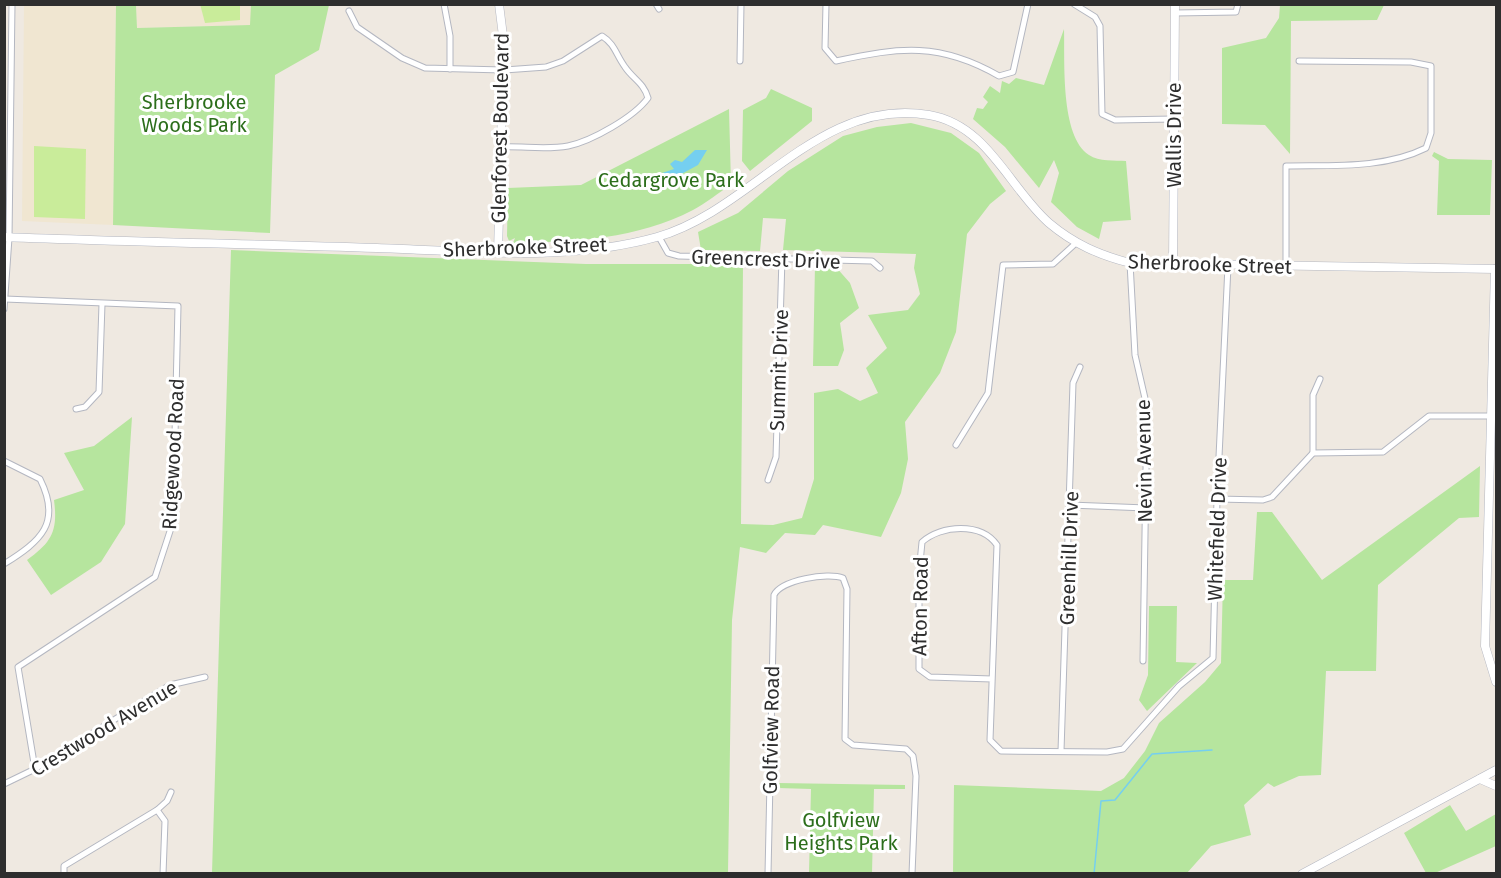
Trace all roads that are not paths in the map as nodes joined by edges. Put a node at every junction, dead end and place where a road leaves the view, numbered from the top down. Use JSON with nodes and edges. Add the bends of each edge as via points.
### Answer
{"nodes":[{"id":1,"x":12,"y":4,"type":"edge"},
{"id":2,"x":444,"y":4,"type":"edge"},
{"id":3,"x":499,"y":4,"type":"edge"},
{"id":4,"x":741,"y":4,"type":"edge"},
{"id":5,"x":826,"y":4,"type":"edge"},
{"id":6,"x":1028,"y":4,"type":"edge"},
{"id":7,"x":1238,"y":4,"type":"edge"},
{"id":8,"x":1074,"y":5,"type":"edge"},
{"id":9,"x":1175,"y":9,"type":"edge"},
{"id":10,"x":349,"y":11,"type":"dead end"},
{"id":11,"x":740,"y":61,"type":"dead end"},
{"id":12,"x":1299,"y":61,"type":"dead end"},
{"id":13,"x":450,"y":69,"type":"junction"},
{"id":14,"x":503,"y":70,"type":"junction"},
{"id":15,"x":1174,"y":119,"type":"junction"},
{"id":16,"x":501,"y":147,"type":"junction"},
{"id":17,"x":659,"y":237,"type":"junction"},
{"id":18,"x":7,"y":238,"type":"edge"},
{"id":19,"x":1076,"y":243,"type":"junction"},
{"id":20,"x":498,"y":252,"type":"junction"},
{"id":21,"x":782,"y":258,"type":"junction"},
{"id":22,"x":1130,"y":263,"type":"junction"},
{"id":23,"x":1173,"y":266,"type":"junction"},
{"id":24,"x":1228,"y":266,"type":"junction"},
{"id":25,"x":1286,"y":267,"type":"junction"},
{"id":26,"x":880,"y":268,"type":"dead end"},
{"id":27,"x":1496,"y":269,"type":"edge"},
{"id":28,"x":5,"y":299,"type":"edge"},
{"id":29,"x":102,"y":304,"type":"junction"},
{"id":30,"x":4,"y":309,"type":"edge"},
{"id":31,"x":1080,"y":367,"type":"dead end"},
{"id":32,"x":1320,"y":379,"type":"dead end"},
{"id":33,"x":76,"y":410,"type":"dead end"},
{"id":34,"x":1492,"y":416,"type":"junction"},
{"id":35,"x":956,"y":445,"type":"dead end"},
{"id":36,"x":1313,"y":453,"type":"junction"},
{"id":37,"x":4,"y":461,"type":"edge"},
{"id":38,"x":768,"y":480,"type":"dead end"},
{"id":39,"x":1217,"y":498,"type":"junction"},
{"id":40,"x":1070,"y":505,"type":"junction"},
{"id":41,"x":1146,"y":508,"type":"junction"},
{"id":42,"x":4,"y":564,"type":"edge"},
{"id":43,"x":1143,"y":661,"type":"dead end"},
{"id":44,"x":205,"y":677,"type":"dead end"},
{"id":45,"x":992,"y":679,"type":"junction"},
{"id":46,"x":1497,"y":682,"type":"edge"},
{"id":47,"x":1061,"y":751,"type":"junction"},
{"id":48,"x":1118,"y":751,"type":"joint"},
{"id":49,"x":35,"y":769,"type":"junction"},
{"id":50,"x":1497,"y":770,"type":"edge"},
{"id":51,"x":1480,"y":779,"type":"junction"},
{"id":52,"x":4,"y":784,"type":"edge"},
{"id":53,"x":1497,"y":786,"type":"edge"},
{"id":54,"x":171,"y":792,"type":"dead end"},
{"id":55,"x":157,"y":810,"type":"junction"},
{"id":56,"x":64,"y":873,"type":"edge"},
{"id":57,"x":163,"y":873,"type":"edge"},
{"id":58,"x":768,"y":873,"type":"edge"},
{"id":59,"x":912,"y":873,"type":"edge"},
{"id":60,"x":1302,"y":873,"type":"edge"}],
"edges":[{"from":1,"to":18,"type":"street"},
{"from":2,"to":13,"type":"street","via":[[450,36]]},
{"from":3,"to":14,"type":"main road","name":"Glenforest Boulevard"},
{"from":4,"to":11,"type":"street"},
{"from":5,"to":6,"type":"street","via":[[825,48],[836,61],[890,51],[932,50],[975,63],[999,76],[1013,72]]},
{"from":7,"to":9,"type":"street","via":[[1236,12]]},
{"from":8,"to":15,"type":"street","via":[[1095,17],[1101,26],[1102,114],[1115,120]]},
{"from":9,"to":15,"type":"main road","name":"Wallis Drive"},
{"from":10,"to":13,"type":"street","via":[[357,27],[414,65]]},
{"from":12,"to":25,"type":"street","via":[[1411,62],[1431,66],[1431,133],[1426,148],[1410,155],[1362,164],[1286,166]]},
{"from":13,"to":14,"type":"street"},
{"from":14,"to":16,"type":"main road","name":"Glenforest Boulevard"},
{"from":14,"to":16,"type":"street","via":[[546,68],[602,36],[612,43],[626,68],[646,88],[648,98],[640,108],[589,139],[567,146]]},
{"from":15,"to":23,"type":"main road","name":"Wallis Drive"},
{"from":16,"to":20,"type":"main road","name":"Glenforest Boulevard"},
{"from":17,"to":19,"type":"main road","name":"Sherbrooke Street","via":[[732,199],[827,133],[897,113],[931,115],[962,128],[987,149],[1047,221]]},
{"from":17,"to":20,"type":"main road","name":"Sherbrooke Street","via":[[582,250]]},
{"from":17,"to":21,"type":"street","name":"Greencrest Drive","via":[[668,253],[679,256]]},
{"from":18,"to":20,"type":"main road","name":"Sherbrooke Street"},
{"from":18,"to":28,"type":"street"},
{"from":19,"to":22,"type":"main road","name":"Sherbrooke Street","via":[[1096,254]]},
{"from":19,"to":35,"type":"street","via":[[1053,264],[1003,265],[988,393]]},
{"from":21,"to":26,"type":"street","name":"Greencrest Drive","via":[[872,261]]},
{"from":21,"to":38,"type":"street","name":"Summit Drive","via":[[776,458]]},
{"from":22,"to":23,"type":"main road","name":"Sherbrooke Street"},
{"from":22,"to":41,"type":"street","name":"Nevin Avenue","via":[[1134,355],[1147,407]]},
{"from":23,"to":24,"type":"main road","name":"Sherbrooke Street"},
{"from":24,"to":25,"type":"main road","name":"Sherbrooke Street"},
{"from":24,"to":39,"type":"street","name":"Whitefield Drive"},
{"from":25,"to":27,"type":"main road","name":"Sherbrooke Street"},
{"from":27,"to":34,"type":"main road"},
{"from":28,"to":29,"type":"street","name":"Ridgewood Road"},
{"from":28,"to":30,"type":"street"},
{"from":29,"to":33,"type":"street","via":[[99,392]]},
{"from":29,"to":49,"type":"street","name":"Ridgewood Road","via":[[178,306],[173,522],[155,577],[18,667]]},
{"from":31,"to":40,"type":"street","name":"Greenhill Drive","via":[[1073,383]]},
{"from":32,"to":36,"type":"street","via":[[1313,395]]},
{"from":34,"to":36,"type":"street","via":[[1429,416],[1383,452]]},
{"from":34,"to":46,"type":"main road","via":[[1485,646]]},
{"from":36,"to":39,"type":"street","via":[[1272,497],[1263,501]]},
{"from":37,"to":42,"type":"street","via":[[39,479],[50,512],[45,530],[35,543]]},
{"from":39,"to":48,"type":"street","name":"Whitefield Drive","via":[[1213,658],[1179,686]]},
{"from":40,"to":41,"type":"street"},
{"from":40,"to":47,"type":"street","name":"Greenhill Drive"},
{"from":41,"to":43,"type":"street","name":"Nevin Avenue"},
{"from":44,"to":49,"type":"street","name":"Crestwood Avenue","via":[[170,685]]},
{"from":45,"to":45,"type":"street","name":"Afton Road","via":[[997,545],[991,536],[979,531],[939,531],[922,542],[919,669],[930,677]]},
{"from":45,"to":47,"type":"street","name":"Afton Road","via":[[990,740],[1001,751]]},
{"from":47,"to":48,"type":"street","name":"Afton Road"},
{"from":49,"to":52,"type":"street","name":"Crestwood Avenue"},
{"from":50,"to":51,"type":"main road"},
{"from":51,"to":53,"type":"main road"},
{"from":51,"to":60,"type":"main road"},
{"from":54,"to":55,"type":"street"},
{"from":55,"to":56,"type":"street","via":[[64,866]]},
{"from":55,"to":57,"type":"street","via":[[165,821]]},
{"from":58,"to":59,"type":"street","name":"Golfview Road","via":[[774,595],[779,587],[835,575],[843,578],[847,589],[845,739],[853,745],[906,749],[913,756],[916,776]]}]}
